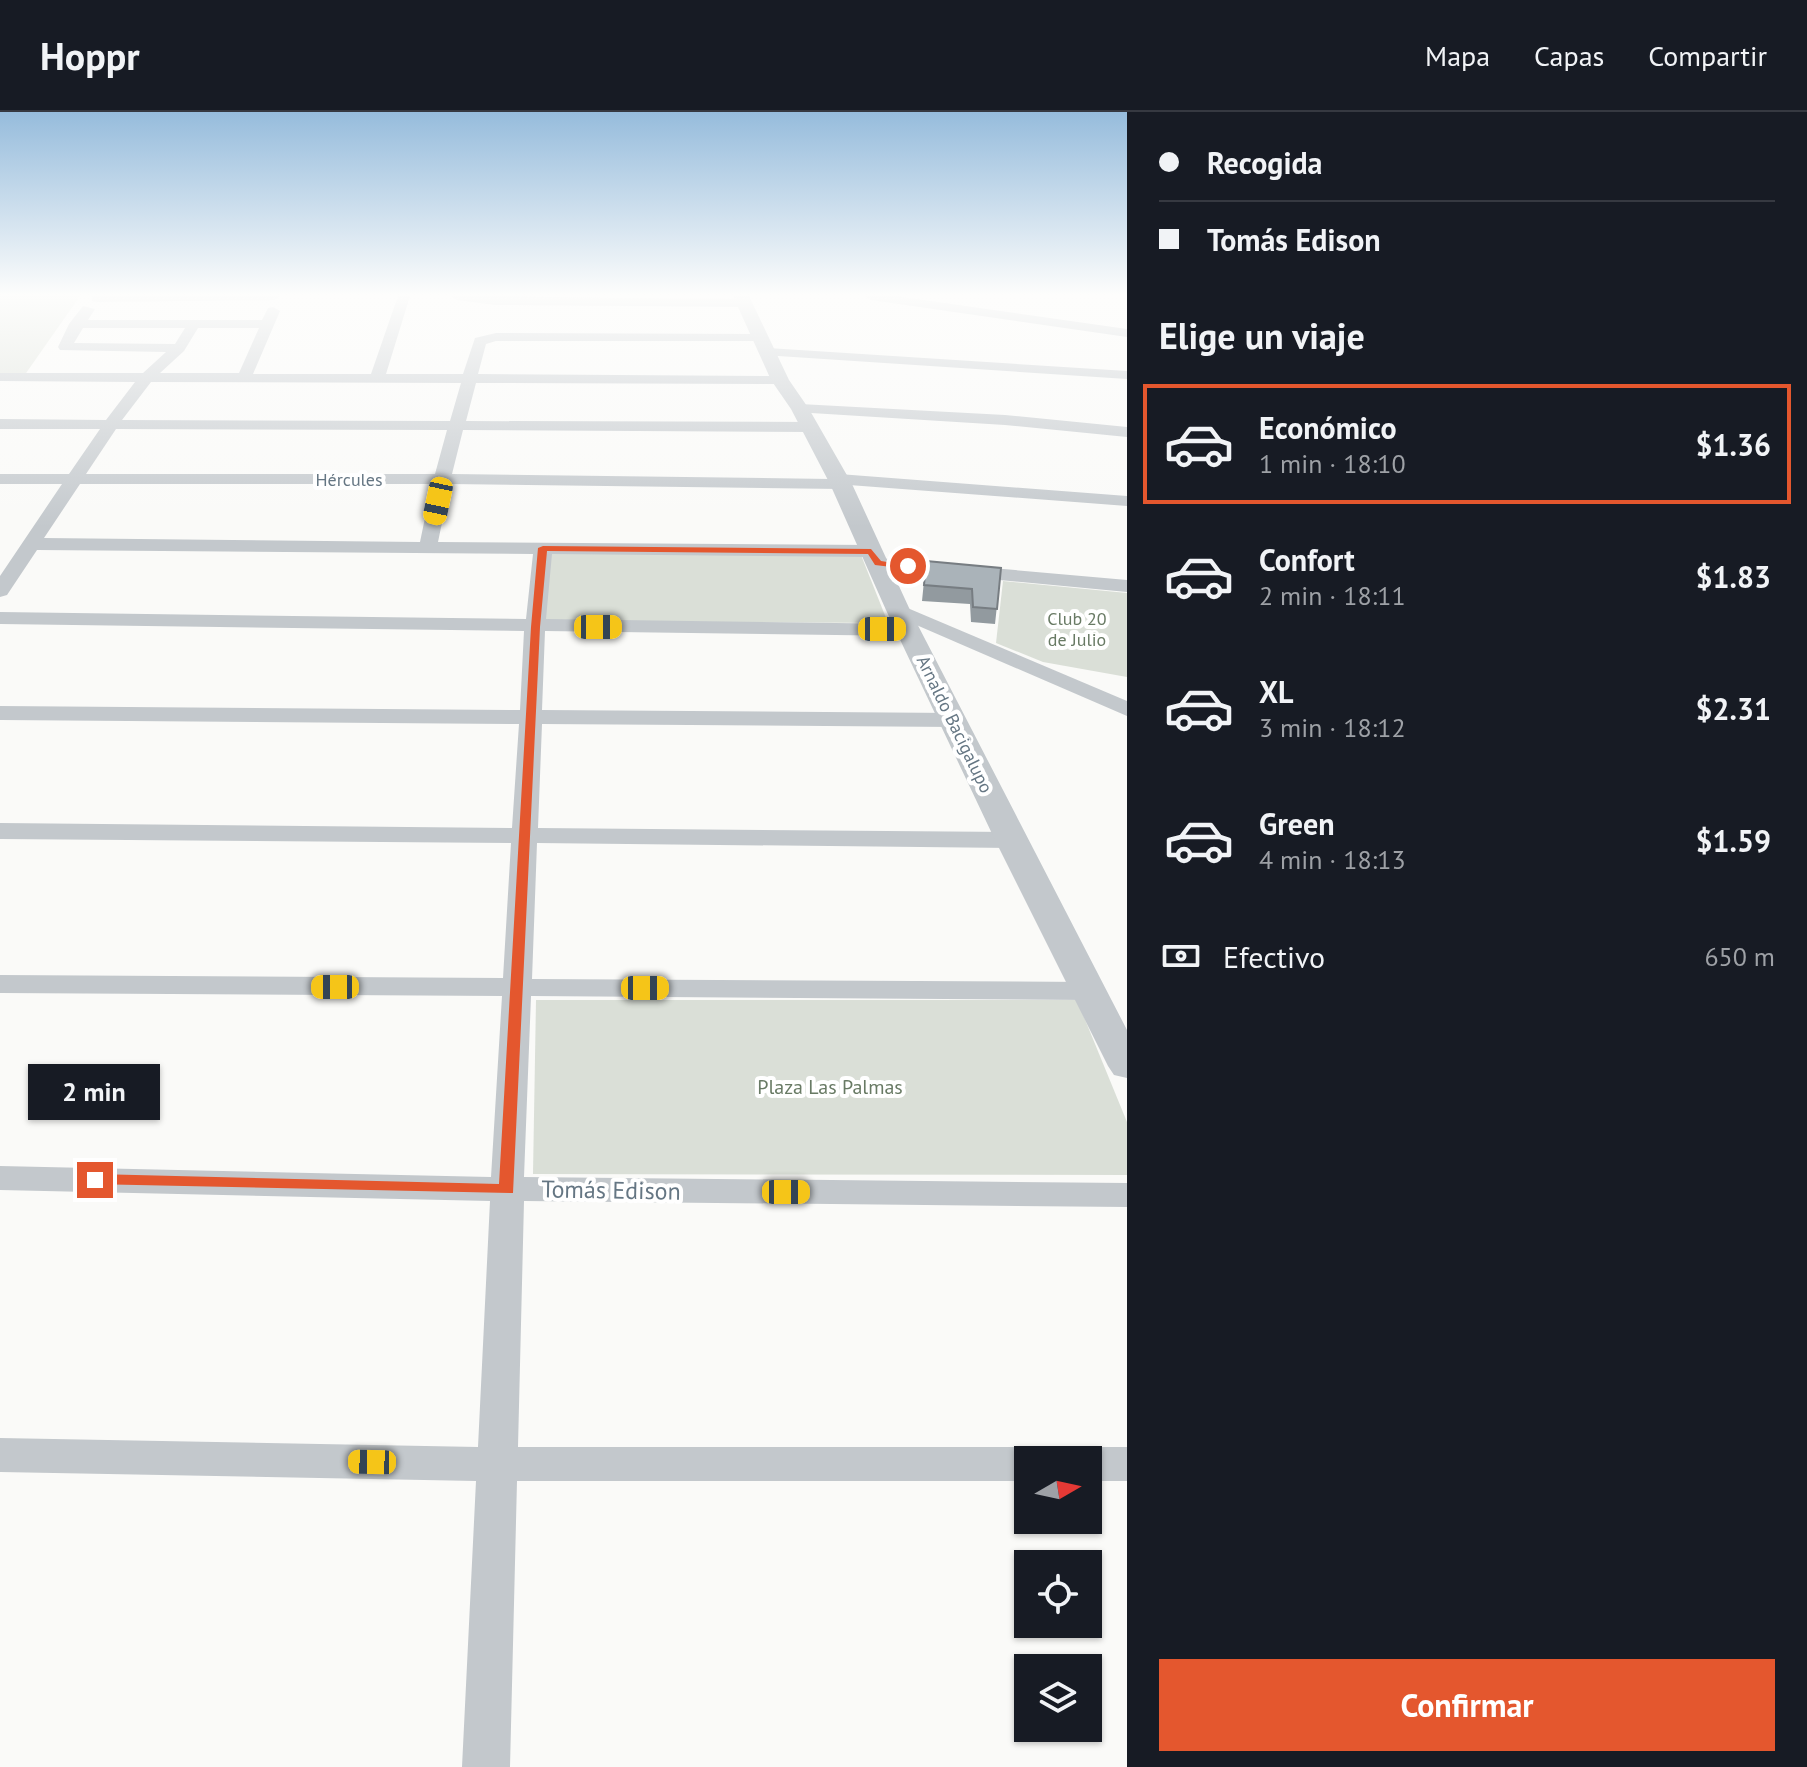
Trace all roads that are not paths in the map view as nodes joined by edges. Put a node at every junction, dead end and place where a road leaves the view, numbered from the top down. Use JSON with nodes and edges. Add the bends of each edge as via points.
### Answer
{"nodes":[{"id":1,"x":151,"y":373,"type":"edge"},
{"id":2,"x":246,"y":373,"type":"edge"},
{"id":3,"x":379,"y":373,"type":"edge"},
{"id":4,"x":472,"y":373,"type":"edge"},
{"id":5,"x":777,"y":373,"type":"edge"},
{"id":6,"x":1106,"y":373,"type":"edge"},
{"id":7,"x":1127,"y":375,"type":"edge"},
{"id":8,"x":0,"y":377,"type":"edge"},
{"id":9,"x":146,"y":378,"type":"junction"},
{"id":10,"x":244,"y":378,"type":"junction"},
{"id":11,"x":377,"y":378,"type":"junction"},
{"id":12,"x":471,"y":378,"type":"junction"},
{"id":13,"x":780,"y":380,"type":"junction"},
{"id":14,"x":805,"y":418,"type":"junction"},
{"id":15,"x":0,"y":424,"type":"edge"},
{"id":16,"x":111,"y":424,"type":"junction"},
{"id":17,"x":458,"y":426,"type":"junction"},
{"id":18,"x":1127,"y":432,"type":"edge"},
{"id":19,"x":0,"y":479,"type":"edge"},
{"id":20,"x":442,"y":479,"type":"junction"},
{"id":21,"x":73,"y":480,"type":"junction"},
{"id":22,"x":840,"y":482,"type":"junction"},
{"id":23,"x":1127,"y":501,"type":"edge"},
{"id":24,"x":31,"y":544,"type":"junction"},
{"id":25,"x":428,"y":546,"type":"junction"},
{"id":26,"x":543,"y":548,"type":"junction"},
{"id":27,"x":874,"y":557,"type":"junction"},
{"id":28,"x":1127,"y":586,"type":"edge"},
{"id":29,"x":0,"y":591,"type":"edge"},
{"id":30,"x":0,"y":618,"type":"edge"},
{"id":31,"x":903,"y":620,"type":"junction"},
{"id":32,"x":535,"y":627,"type":"junction"},
{"id":33,"x":1127,"y":709,"type":"edge"},
{"id":34,"x":0,"y":713,"type":"edge"},
{"id":35,"x":531,"y":718,"type":"junction"},
{"id":36,"x":954,"y":720,"type":"junction"},
{"id":37,"x":0,"y":831,"type":"edge"},
{"id":38,"x":524,"y":837,"type":"junction"},
{"id":39,"x":1011,"y":840,"type":"junction"},
{"id":40,"x":0,"y":984,"type":"edge"},
{"id":41,"x":518,"y":988,"type":"junction"},
{"id":42,"x":1088,"y":991,"type":"junction"},
{"id":43,"x":1123,"y":1049,"type":"edge"},
{"id":44,"x":0,"y":1178,"type":"edge"},
{"id":45,"x":507,"y":1189,"type":"junction"},
{"id":46,"x":1127,"y":1195,"type":"edge"},
{"id":47,"x":0,"y":1455,"type":"edge"},
{"id":48,"x":496,"y":1464,"type":"junction"},
{"id":49,"x":1014,"y":1464,"type":"edge"},
{"id":50,"x":1102,"y":1464,"type":"edge"},
{"id":51,"x":1127,"y":1464,"type":"edge"},
{"id":52,"x":486,"y":1767,"type":"edge"}],
"edges":[{"from":1,"to":9,"type":"street"},
{"from":2,"to":10,"type":"street"},
{"from":3,"to":11,"type":"street"},
{"from":4,"to":12,"type":"street"},
{"from":5,"to":13,"type":"street","name":"Arnaldo Bacigalupo"},
{"from":6,"to":7,"type":"street"},
{"from":8,"to":9,"type":"street"},
{"from":9,"to":10,"type":"street"},
{"from":9,"to":16,"type":"street"},
{"from":10,"to":11,"type":"street"},
{"from":11,"to":12,"type":"street"},
{"from":12,"to":13,"type":"street"},
{"from":12,"to":17,"type":"street"},
{"from":13,"to":14,"type":"street","name":"Arnaldo Bacigalupo"},
{"from":14,"to":17,"type":"street"},
{"from":14,"to":18,"type":"street","via":[[993,419]]},
{"from":14,"to":22,"type":"street","name":"Arnaldo Bacigalupo"},
{"from":15,"to":16,"type":"street"},
{"from":16,"to":17,"type":"street"},
{"from":16,"to":21,"type":"street"},
{"from":17,"to":20,"type":"street"},
{"from":19,"to":21,"type":"street","name":"Hércules"},
{"from":20,"to":21,"type":"street","name":"Hércules"},
{"from":20,"to":22,"type":"street","name":"Hércules"},
{"from":20,"to":25,"type":"street"},
{"from":21,"to":24,"type":"street"},
{"from":22,"to":23,"type":"street","name":"Hércules"},
{"from":22,"to":27,"type":"street","name":"Arnaldo Bacigalupo"},
{"from":24,"to":25,"type":"street"},
{"from":24,"to":29,"type":"street"},
{"from":25,"to":26,"type":"street"},
{"from":26,"to":27,"type":"street"},
{"from":26,"to":32,"type":"street"},
{"from":27,"to":28,"type":"street"},
{"from":27,"to":31,"type":"street","name":"Arnaldo Bacigalupo"},
{"from":30,"to":32,"type":"street"},
{"from":31,"to":32,"type":"street"},
{"from":31,"to":33,"type":"street"},
{"from":31,"to":36,"type":"street","name":"Arnaldo Bacigalupo"},
{"from":32,"to":35,"type":"street"},
{"from":34,"to":35,"type":"street"},
{"from":35,"to":36,"type":"street"},
{"from":35,"to":38,"type":"street"},
{"from":36,"to":39,"type":"street","name":"Arnaldo Bacigalupo"},
{"from":37,"to":38,"type":"street"},
{"from":38,"to":39,"type":"street"},
{"from":38,"to":41,"type":"street"},
{"from":39,"to":42,"type":"street","name":"Arnaldo Bacigalupo"},
{"from":40,"to":41,"type":"street"},
{"from":41,"to":42,"type":"street"},
{"from":41,"to":45,"type":"street"},
{"from":42,"to":43,"type":"street","name":"Arnaldo Bacigalupo"},
{"from":44,"to":45,"type":"street","name":"Tomás Edison"},
{"from":45,"to":46,"type":"street","name":"Tomás Edison"},
{"from":45,"to":48,"type":"street"},
{"from":47,"to":48,"type":"street"},
{"from":48,"to":49,"type":"street"},
{"from":48,"to":52,"type":"street"},
{"from":50,"to":51,"type":"street"}]}
